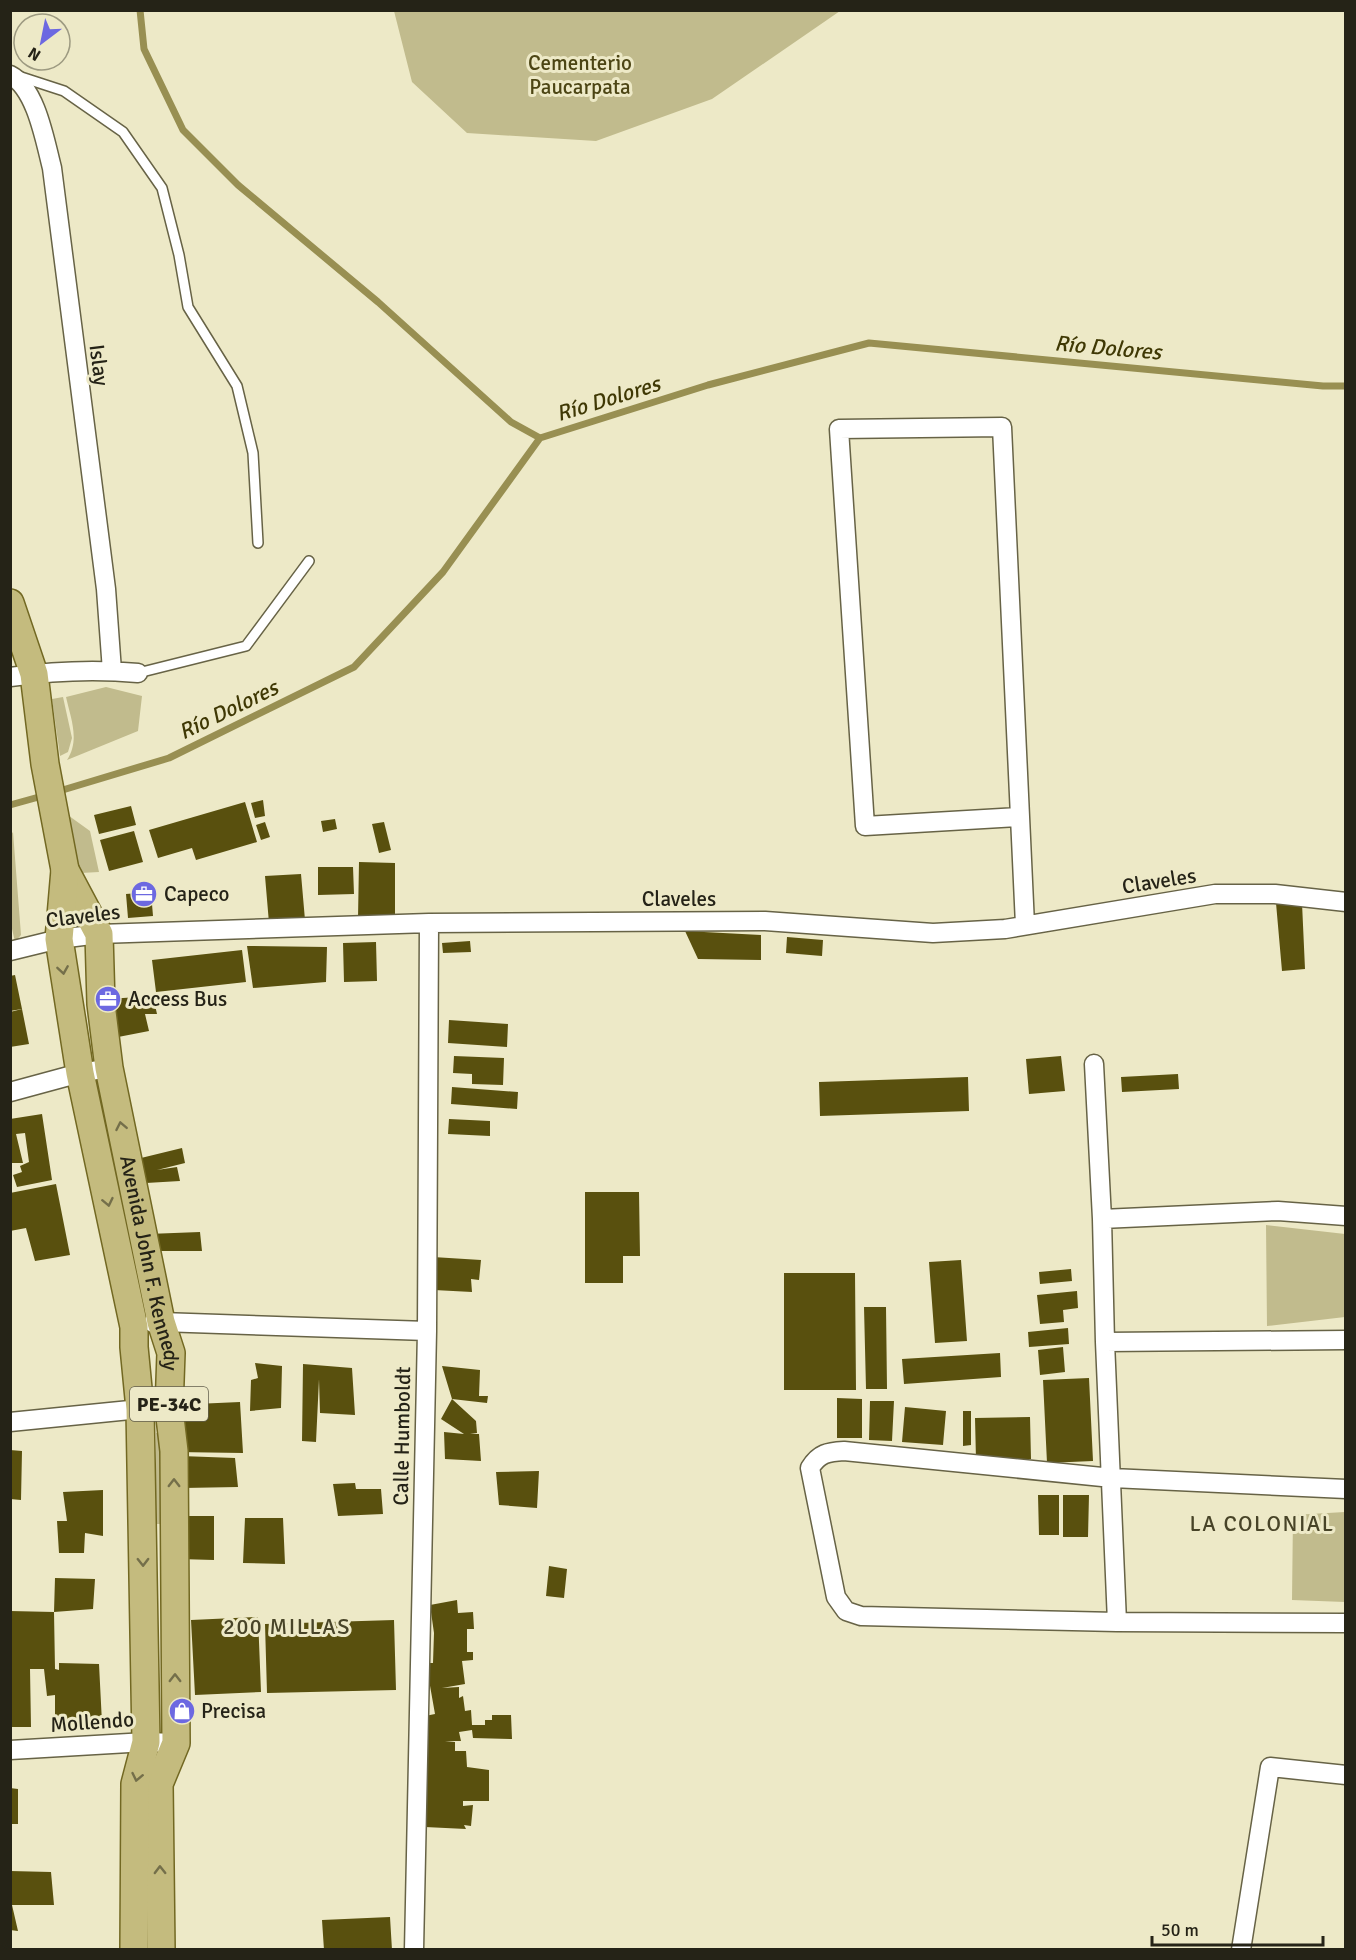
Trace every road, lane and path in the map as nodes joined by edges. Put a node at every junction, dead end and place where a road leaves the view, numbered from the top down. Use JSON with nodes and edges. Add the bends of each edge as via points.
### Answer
{"nodes":[{"id":1,"x":11,"y":75,"type":"edge"},
{"id":2,"x":258,"y":543,"type":"dead end"},
{"id":3,"x":309,"y":561,"type":"dead end"},
{"id":4,"x":10,"y":603,"type":"edge"},
{"id":5,"x":112,"y":670,"type":"junction"},
{"id":6,"x":138,"y":673,"type":"joint"},
{"id":7,"x":22,"y":676,"type":"edge"},
{"id":8,"x":1019,"y":817,"type":"junction"},
{"id":9,"x":65,"y":870,"type":"junction"},
{"id":10,"x":1346,"y":902,"type":"edge"},
{"id":11,"x":429,"y":923,"type":"junction"},
{"id":12,"x":1025,"y":925,"type":"junction"},
{"id":13,"x":99,"y":934,"type":"junction"},
{"id":14,"x":58,"y":939,"type":"junction"},
{"id":15,"x":10,"y":951,"type":"edge"},
{"id":16,"x":1094,"y":1064,"type":"dead end"},
{"id":17,"x":109,"y":1068,"type":"junction"},
{"id":18,"x":80,"y":1073,"type":"junction"},
{"id":19,"x":10,"y":1092,"type":"edge"},
{"id":20,"x":1346,"y":1216,"type":"edge"},
{"id":21,"x":1102,"y":1219,"type":"junction"},
{"id":22,"x":148,"y":1324,"type":"junction"},
{"id":23,"x":427,"y":1331,"type":"junction"},
{"id":24,"x":1346,"y":1340,"type":"edge"},
{"id":25,"x":1105,"y":1342,"type":"junction"},
{"id":26,"x":140,"y":1409,"type":"junction"},
{"id":27,"x":169,"y":1409,"type":"junction"},
{"id":28,"x":10,"y":1422,"type":"edge"},
{"id":29,"x":1112,"y":1478,"type":"junction"},
{"id":30,"x":1346,"y":1489,"type":"edge"},
{"id":31,"x":1117,"y":1622,"type":"junction"},
{"id":32,"x":1346,"y":1623,"type":"edge"},
{"id":33,"x":146,"y":1742,"type":"junction"},
{"id":34,"x":176,"y":1743,"type":"junction"},
{"id":35,"x":10,"y":1750,"type":"edge"},
{"id":36,"x":1346,"y":1775,"type":"edge"},
{"id":37,"x":147,"y":1909,"type":"junction"},
{"id":38,"x":134,"y":1950,"type":"edge"},
{"id":39,"x":161,"y":1950,"type":"edge"},
{"id":40,"x":414,"y":1950,"type":"edge"},
{"id":41,"x":1241,"y":1950,"type":"edge"}],
"edges":[{"from":1,"to":2,"type":"lane","via":[[64,91],[123,132],[162,188],[189,307],[237,386],[253,453]]},
{"from":1,"to":5,"type":"street","name":"Islay","via":[[29,93],[52,168],[106,589]]},
{"from":3,"to":6,"type":"lane","via":[[246,646]]},
{"from":4,"to":7,"type":"main road","number":"PE-34C"},
{"from":5,"to":6,"type":"street"},
{"from":5,"to":7,"type":"street"},
{"from":7,"to":9,"type":"main road","name":"Avenida John F. Kennedy","number":"PE-34C","via":[[45,764]]},
{"from":8,"to":8,"type":"street","via":[[1002,427],[839,429],[865,826]]},
{"from":8,"to":12,"type":"street"},
{"from":9,"to":13,"type":"main road","name":"Avenida John F. Kennedy","number":"PE-34C"},
{"from":9,"to":14,"type":"main road","name":"Avenida John F. Kennedy","number":"PE-34C"},
{"from":10,"to":12,"type":"street","name":"Claveles","via":[[1275,894],[1215,894]]},
{"from":11,"to":12,"type":"street","name":"Claveles","via":[[765,921],[933,933]]},
{"from":11,"to":13,"type":"street","name":"Claveles"},
{"from":11,"to":23,"type":"street","name":"Calle Humboldt"},
{"from":13,"to":14,"type":"street","name":"Claveles"},
{"from":13,"to":17,"type":"main road","name":"Avenida John F. Kennedy","number":"PE-34C","via":[[101,1004]]},
{"from":14,"to":15,"type":"street","name":"Claveles"},
{"from":14,"to":18,"type":"main road","name":"Avenida John F. Kennedy","number":"PE-34C","one_way":true},
{"from":16,"to":21,"type":"street"},
{"from":17,"to":18,"type":"street"},
{"from":22,"to":17,"type":"main road","name":"Avenida John F. Kennedy","number":"PE-34C","one_way":true},
{"from":18,"to":19,"type":"street"},
{"from":18,"to":22,"type":"main road","name":"Avenida John F. Kennedy","number":"PE-34C","one_way":true},
{"from":20,"to":21,"type":"street","via":[[1278,1211]]},
{"from":21,"to":25,"type":"street"},
{"from":22,"to":23,"type":"street"},
{"from":22,"to":26,"type":"main road","name":"Avenida John F. Kennedy","number":"PE-34C","via":[[134,1347]]},
{"from":22,"to":27,"type":"main road","name":"Avenida John F. Kennedy","number":"PE-34C","via":[[171,1353]]},
{"from":23,"to":40,"type":"street","name":"Calle Humboldt"},
{"from":24,"to":25,"type":"street"},
{"from":25,"to":29,"type":"street"},
{"from":26,"to":27,"type":"street"},
{"from":26,"to":28,"type":"street"},
{"from":26,"to":33,"type":"main road","name":"Avenida John F. Kennedy","number":"PE-34C","one_way":true},
{"from":34,"to":27,"type":"main road","name":"Avenida John F. Kennedy","number":"PE-34C","one_way":true,"via":[[174,1451]]},
{"from":29,"to":30,"type":"street"},
{"from":29,"to":31,"type":"street"},
{"from":29,"to":31,"type":"street","via":[[844,1450],[826,1452],[810,1468],[836,1597],[846,1611],[861,1616]]},
{"from":31,"to":32,"type":"street"},
{"from":33,"to":34,"type":"street","name":"Mollendo"},
{"from":33,"to":35,"type":"street","name":"Mollendo"},
{"from":33,"to":37,"type":"main road","name":"Avenida John F. Kennedy","number":"PE-34C","one_way":true,"via":[[135,1784]]},
{"from":37,"to":34,"type":"main road","name":"Avenida John F. Kennedy","number":"PE-34C","one_way":true,"via":[[159,1784]]},
{"from":36,"to":41,"type":"street","via":[[1270,1767]]},
{"from":37,"to":38,"type":"main road","name":"Avenida John F. Kennedy","number":"PE-34C"},
{"from":37,"to":39,"type":"main road","name":"Avenida John F. Kennedy","number":"PE-34C"}]}
